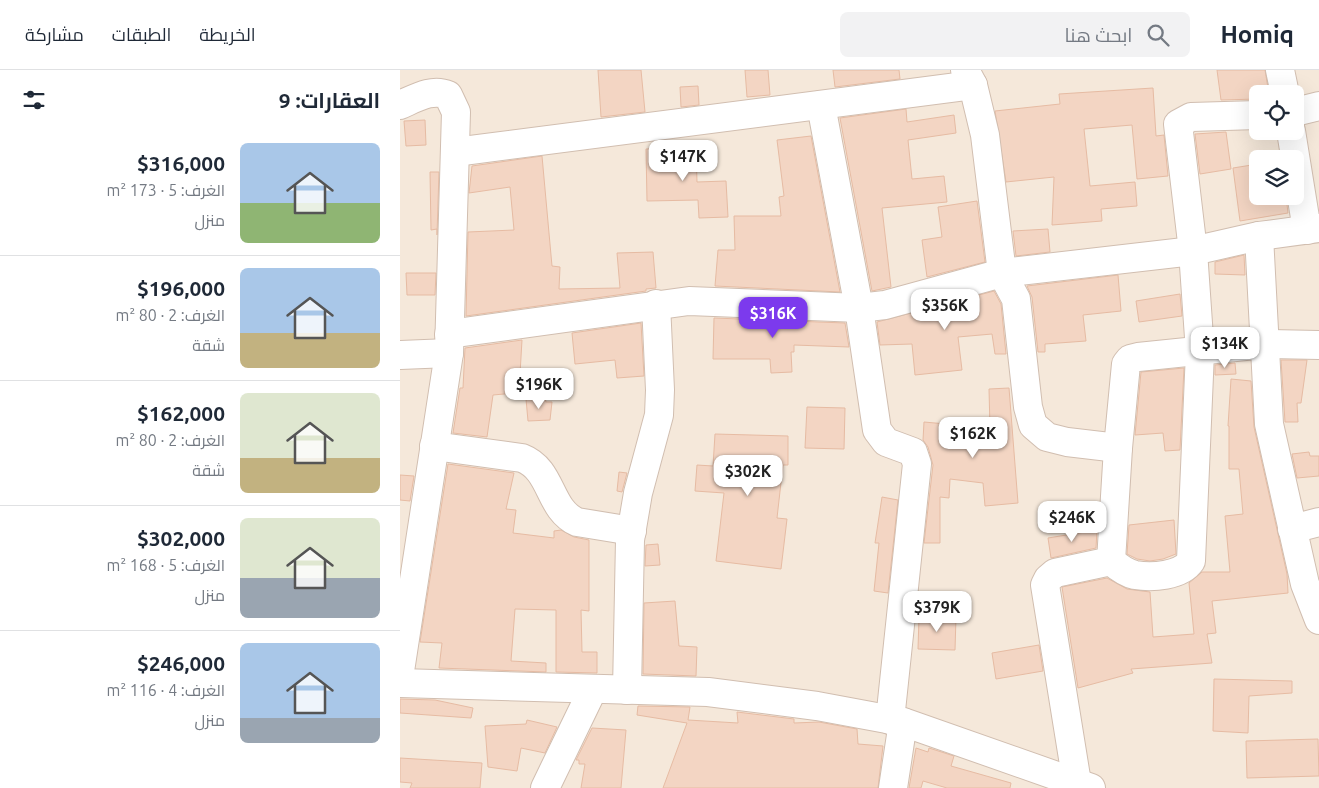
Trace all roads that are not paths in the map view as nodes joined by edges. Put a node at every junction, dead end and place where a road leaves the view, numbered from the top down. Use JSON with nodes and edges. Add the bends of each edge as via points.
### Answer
{"nodes":[{"id":1,"x":1280,"y":70,"type":"edge"},
{"id":2,"x":969,"y":78,"type":"edge"},
{"id":3,"x":438,"y":81,"type":"edge"},
{"id":4,"x":1283,"y":85,"type":"edge"},
{"id":5,"x":400,"y":105,"type":"edge"},
{"id":6,"x":821,"y":105,"type":"junction"},
{"id":7,"x":1319,"y":106,"type":"edge"},
{"id":8,"x":1304,"y":110,"type":"edge"},
{"id":9,"x":1249,"y":115,"type":"edge"},
{"id":10,"x":1293,"y":140,"type":"edge"},
{"id":11,"x":455,"y":152,"type":"junction"},
{"id":12,"x":1313,"y":229,"type":"edge"},
{"id":13,"x":1259,"y":236,"type":"junction"},
{"id":14,"x":1193,"y":250,"type":"junction"},
{"id":15,"x":1002,"y":273,"type":"junction"},
{"id":16,"x":656,"y":304,"type":"junction"},
{"id":17,"x":859,"y":308,"type":"junction"},
{"id":18,"x":449,"y":344,"type":"junction"},
{"id":19,"x":1265,"y":344,"type":"junction"},
{"id":20,"x":1319,"y":345,"type":"edge"},
{"id":21,"x":1200,"y":352,"type":"junction"},
{"id":22,"x":400,"y":356,"type":"edge"},
{"id":23,"x":434,"y":446,"type":"junction"},
{"id":24,"x":1118,"y":448,"type":"junction"},
{"id":25,"x":1319,"y":522,"type":"edge"},
{"id":26,"x":1292,"y":529,"type":"junction"},
{"id":27,"x":632,"y":531,"type":"junction"},
{"id":28,"x":1111,"y":561,"type":"junction"},
{"id":29,"x":1312,"y":584,"type":"edge"},
{"id":30,"x":1319,"y":620,"type":"edge"},
{"id":31,"x":400,"y":671,"type":"edge"},
{"id":32,"x":400,"y":683,"type":"edge"},
{"id":33,"x":592,"y":689,"type":"junction"},
{"id":34,"x":627,"y":690,"type":"junction"},
{"id":35,"x":897,"y":721,"type":"junction"},
{"id":36,"x":1084,"y":786,"type":"edge"},
{"id":37,"x":545,"y":788,"type":"edge"},
{"id":38,"x":893,"y":788,"type":"edge"}],
"edges":[{"from":1,"to":4,"type":"street"},
{"from":2,"to":6,"type":"street"},
{"from":2,"to":15,"type":"street","via":[[985,135]]},
{"from":3,"to":5,"type":"street","via":[[427,93]]},
{"from":3,"to":11,"type":"street","via":[[456,112]]},
{"from":6,"to":11,"type":"street"},
{"from":6,"to":17,"type":"street"},
{"from":7,"to":8,"type":"street"},
{"from":9,"to":14,"type":"street","via":[[1191,117],[1178,124]]},
{"from":10,"to":12,"type":"street"},
{"from":11,"to":18,"type":"street"},
{"from":12,"to":13,"type":"street"},
{"from":13,"to":14,"type":"street"},
{"from":13,"to":19,"type":"street"},
{"from":14,"to":15,"type":"street"},
{"from":14,"to":21,"type":"street"},
{"from":15,"to":17,"type":"street","via":[[885,305]]},
{"from":15,"to":24,"type":"street","via":[[1016,299],[1028,407],[1034,425],[1047,437]]},
{"from":16,"to":17,"type":"street","via":[[698,301]]},
{"from":16,"to":18,"type":"street"},
{"from":16,"to":27,"type":"street","via":[[659,415],[638,493]]},
{"from":17,"to":35,"type":"street","via":[[877,430],[886,442],[913,452],[917,464]]},
{"from":18,"to":22,"type":"street"},
{"from":18,"to":23,"type":"street"},
{"from":19,"to":20,"type":"street"},
{"from":19,"to":21,"type":"street"},
{"from":19,"to":26,"type":"street","via":[[1269,424]]},
{"from":21,"to":24,"type":"street","via":[[1130,359],[1126,364]]},
{"from":21,"to":28,"type":"street","via":[[1190,561],[1186,568],[1175,574],[1136,575]]},
{"from":23,"to":27,"type":"street","via":[[522,458],[535,463],[561,510],[570,518]]},
{"from":23,"to":31,"type":"street"},
{"from":24,"to":28,"type":"street"},
{"from":25,"to":26,"type":"street"},
{"from":26,"to":29,"type":"street"},
{"from":27,"to":34,"type":"street"},
{"from":28,"to":36,"type":"street","via":[[1055,574],[1045,585]]},
{"from":29,"to":30,"type":"street"},
{"from":32,"to":33,"type":"street"},
{"from":33,"to":34,"type":"street"},
{"from":33,"to":37,"type":"street"},
{"from":34,"to":35,"type":"street","via":[[708,692],[817,706]]},
{"from":35,"to":36,"type":"street"},
{"from":35,"to":38,"type":"street"}]}
